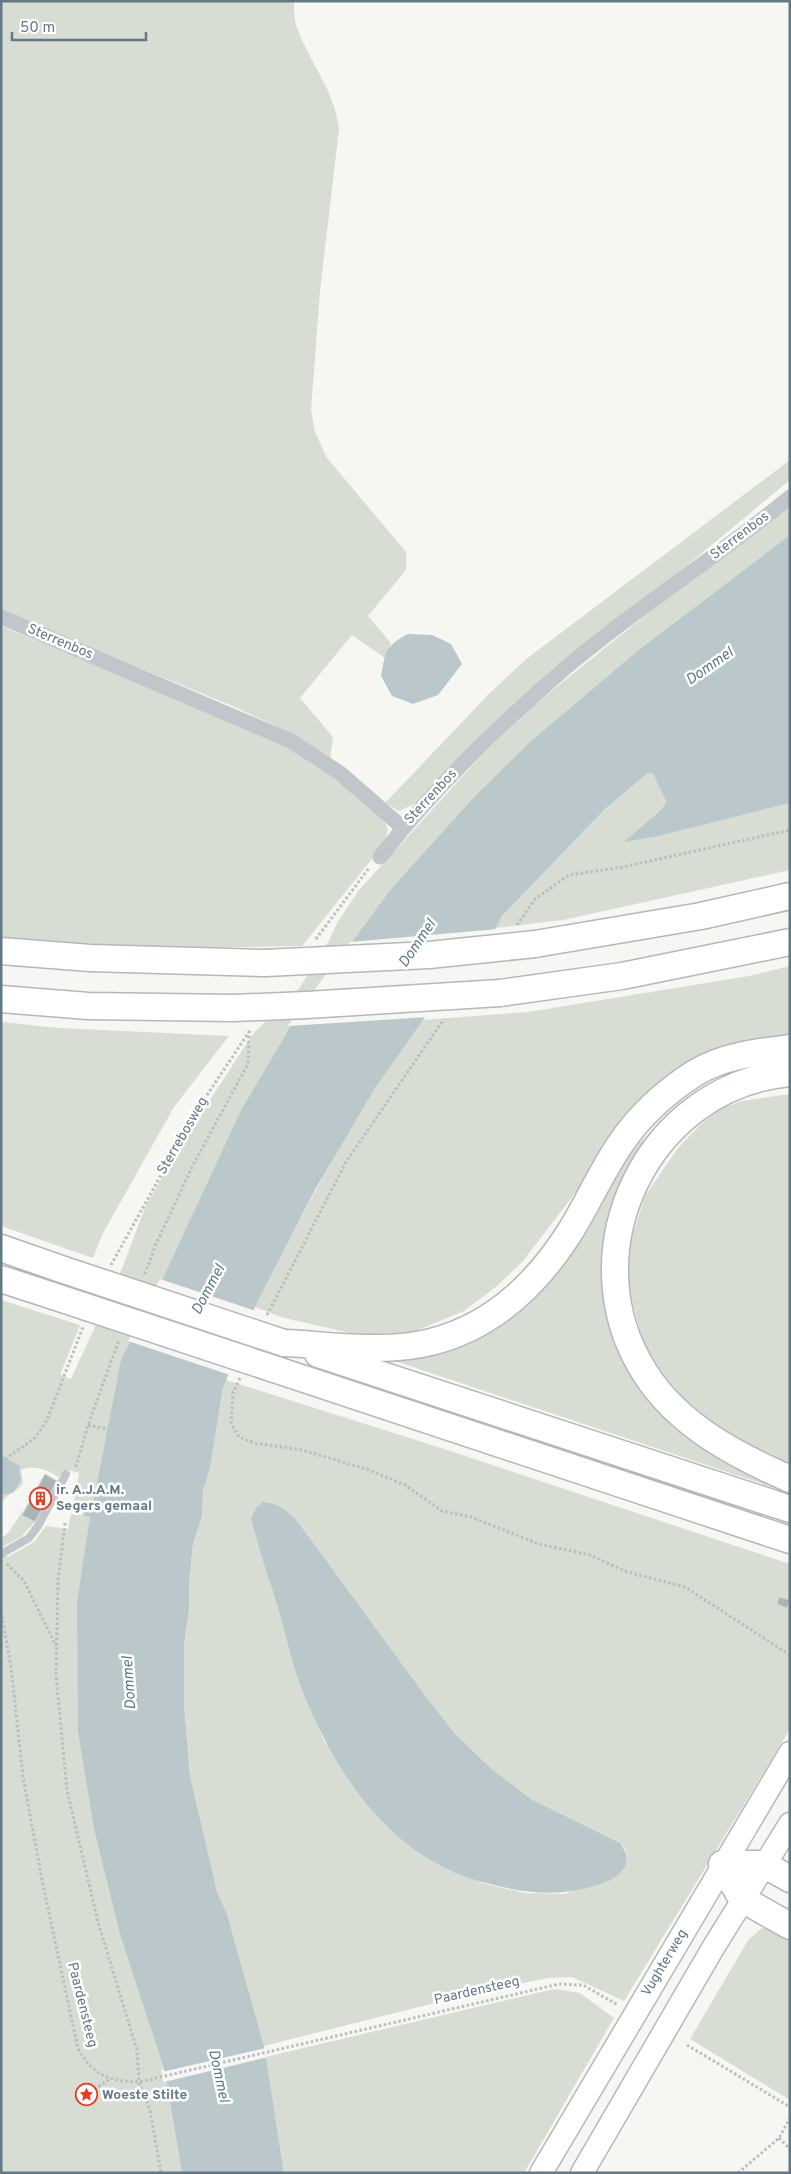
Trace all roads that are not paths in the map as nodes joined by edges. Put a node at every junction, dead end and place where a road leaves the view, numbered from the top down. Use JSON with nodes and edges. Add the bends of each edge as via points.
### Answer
{"nodes":[{"id":1,"x":790,"y":497,"type":"edge"},
{"id":2,"x":1,"y":617,"type":"edge"},
{"id":3,"x":402,"y":828,"type":"junction"},
{"id":4,"x":380,"y":856,"type":"road end"},
{"id":5,"x":790,"y":896,"type":"edge"},
{"id":6,"x":790,"y":942,"type":"edge"},
{"id":7,"x":1,"y":951,"type":"edge"},
{"id":8,"x":1,"y":998,"type":"edge"},
{"id":9,"x":790,"y":1048,"type":"edge"},
{"id":10,"x":790,"y":1073,"type":"edge"},
{"id":11,"x":1,"y":1248,"type":"edge"},
{"id":12,"x":1,"y":1279,"type":"edge"},
{"id":13,"x":284,"y":1342,"type":"junction"},
{"id":14,"x":69,"y":1474,"type":"road end"},
{"id":15,"x":790,"y":1479,"type":"edge"},
{"id":16,"x":790,"y":1510,"type":"edge"},
{"id":17,"x":790,"y":1540,"type":"edge"},
{"id":18,"x":1,"y":1554,"type":"edge"},
{"id":19,"x":790,"y":1753,"type":"edge"},
{"id":20,"x":790,"y":1824,"type":"edge"},
{"id":21,"x":722,"y":1864,"type":"junction"},
{"id":22,"x":763,"y":1864,"type":"junction"},
{"id":23,"x":790,"y":1879,"type":"edge"},
{"id":24,"x":742,"y":1899,"type":"junction"},
{"id":25,"x":790,"y":1926,"type":"edge"},
{"id":26,"x":541,"y":2173,"type":"edge"},
{"id":27,"x":582,"y":2173,"type":"edge"}],
"edges":[{"from":1,"to":3,"type":"street","name":"Sterrenbos","via":[[570,664],[478,748]]},
{"from":2,"to":3,"type":"street","name":"Sterrenbos","via":[[291,741],[340,773]]},
{"from":3,"to":4,"type":"street"},
{"from":5,"to":7,"type":"highway","bridge":true,"via":[[701,916],[535,944],[420,955],[265,963],[90,958]]},
{"from":6,"to":8,"type":"highway","bridge":true,"via":[[622,976],[500,993],[234,1008],[88,1006]]},
{"from":9,"to":13,"type":"highway","via":[[720,1062],[696,1073],[647,1112],[621,1143],[568,1235],[543,1269],[519,1295],[487,1319],[450,1336],[406,1346],[380,1348]]},
{"from":10,"to":15,"type":"highway","via":[[758,1079],[721,1094],[681,1123],[654,1151],[635,1180],[622,1213],[614,1270],[616,1298],[623,1325],[645,1373],[662,1396],[717,1441],[751,1462]]},
{"from":11,"to":13,"type":"highway","bridge":true},
{"from":12,"to":17,"type":"highway","bridge":true},
{"from":13,"to":16,"type":"highway"},
{"from":14,"to":18,"type":"lane","via":[[29,1538]]},
{"from":19,"to":21,"type":"main road","name":"Vughterweg"},
{"from":20,"to":22,"type":"main road"},
{"from":21,"to":22,"type":"highway"},
{"from":21,"to":24,"type":"highway"},
{"from":21,"to":26,"type":"main road","name":"Vughterweg"},
{"from":22,"to":23,"type":"highway"},
{"from":22,"to":24,"type":"main road"},
{"from":24,"to":25,"type":"highway"},
{"from":24,"to":27,"type":"main road"}]}
